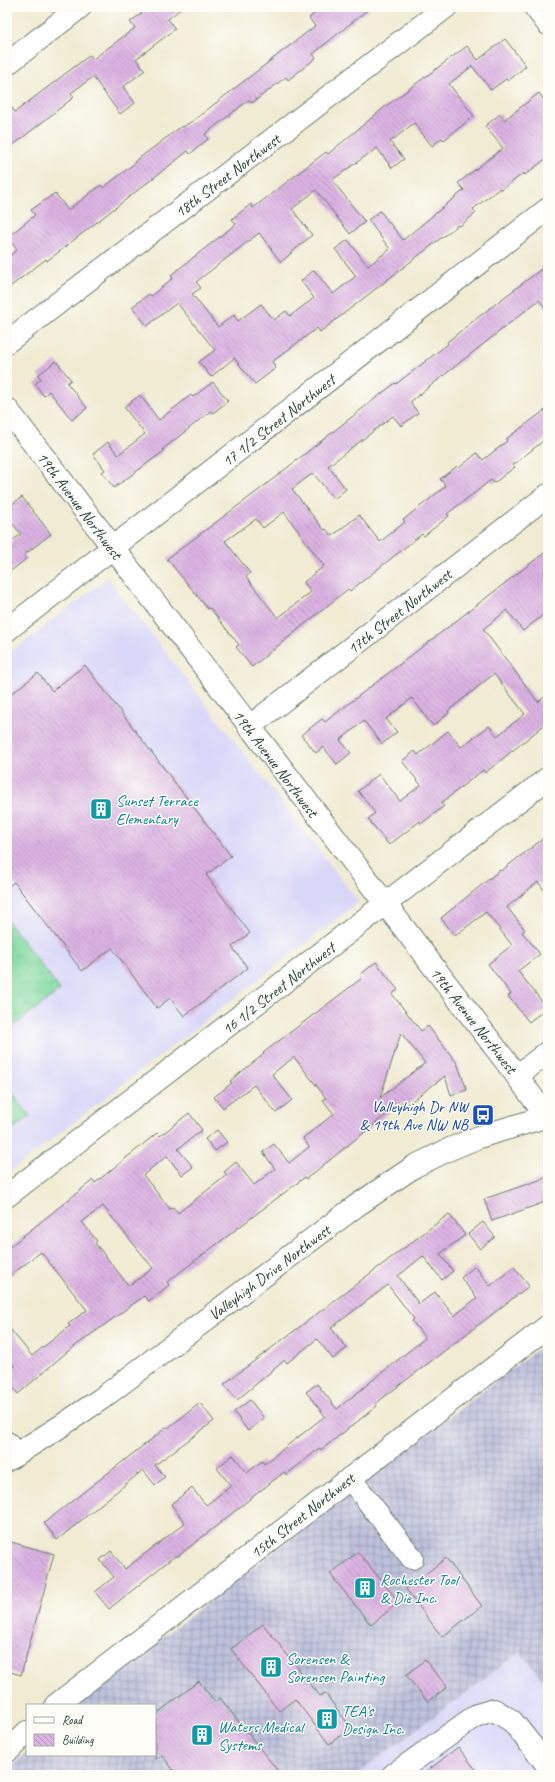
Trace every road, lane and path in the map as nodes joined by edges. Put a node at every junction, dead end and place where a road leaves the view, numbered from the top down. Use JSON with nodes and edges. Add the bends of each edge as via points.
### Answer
{"nodes":[{"id":1,"x":80,"y":7,"type":"edge"},
{"id":2,"x":446,"y":7,"type":"edge"},
{"id":3,"x":535,"y":7,"type":"edge"},
{"id":4,"x":548,"y":24,"type":"edge"},
{"id":5,"x":7,"y":64,"type":"edge"},
{"id":6,"x":548,"y":209,"type":"edge"},
{"id":7,"x":7,"y":342,"type":"edge"},
{"id":8,"x":7,"y":409,"type":"edge"},
{"id":9,"x":548,"y":495,"type":"edge"},
{"id":10,"x":112,"y":549,"type":"junction"},
{"id":11,"x":7,"y":630,"type":"edge"},
{"id":12,"x":249,"y":726,"type":"junction"},
{"id":13,"x":548,"y":778,"type":"edge"},
{"id":14,"x":385,"y":906,"type":"junction"},
{"id":15,"x":548,"y":1052,"type":"edge"},
{"id":16,"x":517,"y":1076,"type":"junction"},
{"id":17,"x":547,"y":1116,"type":"edge"},
{"id":18,"x":7,"y":1196,"type":"edge"},
{"id":19,"x":548,"y":1326,"type":"edge"},
{"id":20,"x":10,"y":1452,"type":"edge"},
{"id":21,"x":350,"y":1478,"type":"junction"},
{"id":22,"x":412,"y":1558,"type":"dead end"},
{"id":23,"x":57,"y":1704,"type":"edge"},
{"id":24,"x":26,"y":1733,"type":"edge"},
{"id":25,"x":9,"y":1750,"type":"dead end"},
{"id":26,"x":548,"y":1766,"type":"edge"},
{"id":27,"x":393,"y":1775,"type":"edge"}],
"edges":[{"from":1,"to":5,"type":"street"},
{"from":2,"to":7,"type":"street","name":"18th Street Northwest"},
{"from":3,"to":4,"type":"street"},
{"from":6,"to":10,"type":"street","name":"17 1/2 Street Northwest"},
{"from":8,"to":10,"type":"street","name":"19th Avenue Northwest"},
{"from":9,"to":12,"type":"street","name":"17th Street Northwest"},
{"from":10,"to":11,"type":"street","name":"17 1/2 Street Northwest"},
{"from":10,"to":12,"type":"street","name":"19th Avenue Northwest"},
{"from":12,"to":14,"type":"street","name":"19th Avenue Northwest"},
{"from":13,"to":14,"type":"street","name":"16 1/2 Street Northwest"},
{"from":14,"to":16,"type":"street","name":"19th Avenue Northwest"},
{"from":14,"to":18,"type":"street","name":"16 1/2 Street Northwest"},
{"from":15,"to":16,"type":"street"},
{"from":16,"to":17,"type":"street","name":"19th Avenue Northwest"},
{"from":17,"to":20,"type":"street","name":"Valleyhigh Drive Northwest","via":[[479,1137],[410,1170],[356,1206],[101,1399]]},
{"from":19,"to":21,"type":"street","name":"15th Street Northwest"},
{"from":21,"to":22,"type":"street"},
{"from":21,"to":23,"type":"street","name":"15th Street Northwest"},
{"from":24,"to":25,"type":"street"},
{"from":26,"to":27,"type":"street","via":[[512,1721],[494,1710],[477,1715]]}]}
